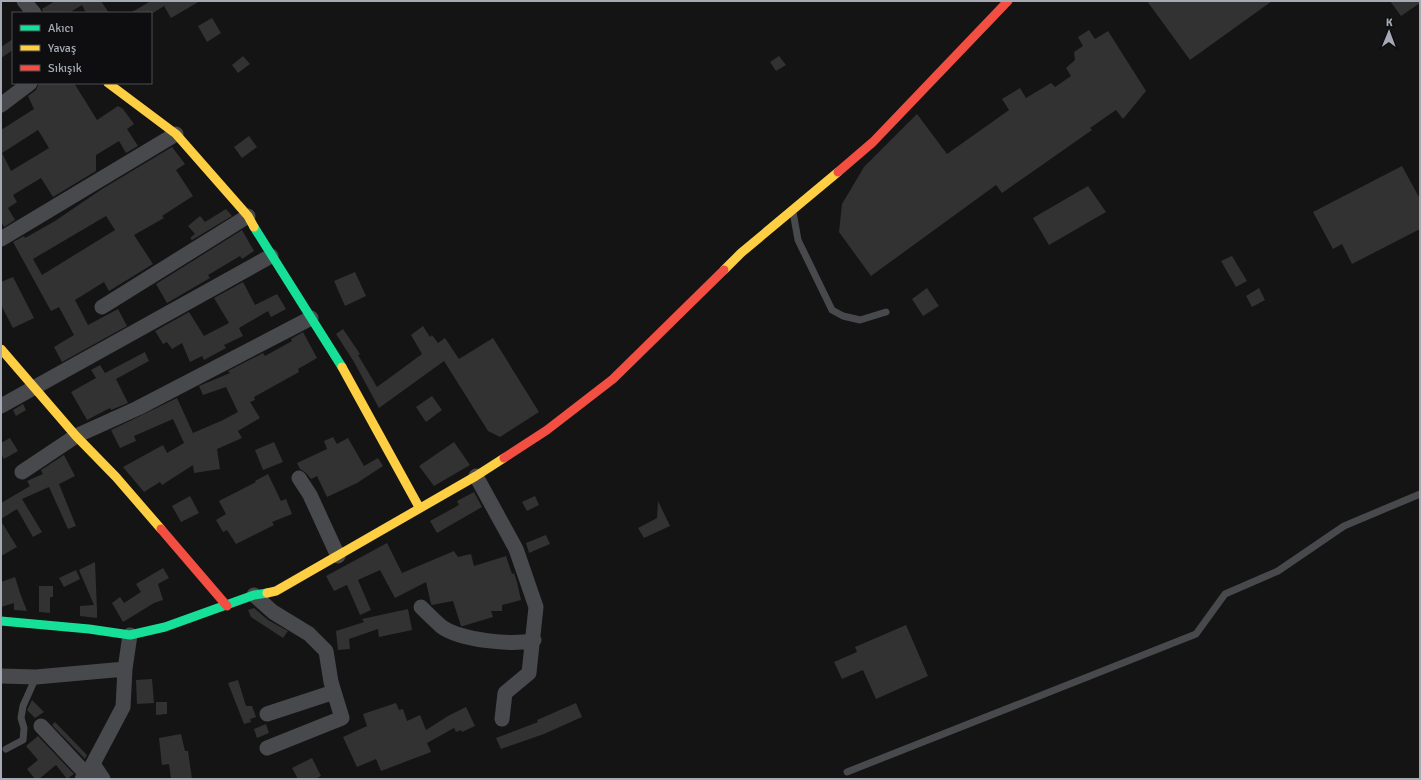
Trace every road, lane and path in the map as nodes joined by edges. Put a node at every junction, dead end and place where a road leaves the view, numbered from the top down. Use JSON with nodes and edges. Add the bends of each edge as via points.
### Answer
{"nodes":[{"id":1,"x":24,"y":1,"type":"edge"},
{"id":2,"x":1008,"y":1,"type":"edge"},
{"id":3,"x":33,"y":12,"type":"edge"},
{"id":4,"x":29,"y":84,"type":"edge"},
{"id":5,"x":109,"y":84,"type":"edge"},
{"id":6,"x":1,"y":105,"type":"edge"},
{"id":7,"x":176,"y":134,"type":"junction"},
{"id":8,"x":793,"y":210,"type":"junction"},
{"id":9,"x":248,"y":216,"type":"junction"},
{"id":10,"x":1,"y":239,"type":"edge"},
{"id":11,"x":271,"y":256,"type":"junction"},
{"id":12,"x":102,"y":307,"type":"dead end"},
{"id":13,"x":886,"y":312,"type":"dead end"},
{"id":14,"x":311,"y":318,"type":"junction"},
{"id":15,"x":1,"y":349,"type":"edge"},
{"id":16,"x":35,"y":387,"type":"junction"},
{"id":17,"x":1,"y":406,"type":"edge"},
{"id":18,"x":76,"y":436,"type":"junction"},
{"id":19,"x":22,"y":472,"type":"dead end"},
{"id":20,"x":476,"y":476,"type":"junction"},
{"id":21,"x":299,"y":478,"type":"dead end"},
{"id":22,"x":1420,"y":494,"type":"edge"},
{"id":23,"x":419,"y":507,"type":"junction"},
{"id":24,"x":338,"y":556,"type":"junction"},
{"id":25,"x":254,"y":595,"type":"junction"},
{"id":26,"x":226,"y":606,"type":"junction"},
{"id":27,"x":421,"y":607,"type":"dead end"},
{"id":28,"x":1,"y":621,"type":"edge"},
{"id":29,"x":130,"y":635,"type":"junction"},
{"id":30,"x":534,"y":640,"type":"junction"},
{"id":31,"x":125,"y":670,"type":"junction"},
{"id":32,"x":1,"y":676,"type":"edge"},
{"id":33,"x":36,"y":677,"type":"junction"},
{"id":34,"x":334,"y":692,"type":"junction"},
{"id":35,"x":267,"y":714,"type":"dead end"},
{"id":36,"x":502,"y":719,"type":"dead end"},
{"id":37,"x":41,"y":726,"type":"dead end"},
{"id":38,"x":267,"y":748,"type":"dead end"},
{"id":39,"x":6,"y":749,"type":"dead end"},
{"id":40,"x":846,"y":772,"type":"dead end"},
{"id":41,"x":87,"y":773,"type":"edge"},
{"id":42,"x":103,"y":779,"type":"edge"}],
"edges":[{"from":1,"to":3,"type":"street"},
{"from":2,"to":8,"type":"street","via":[[873,142]]},
{"from":4,"to":6,"type":"street"},
{"from":5,"to":7,"type":"street"},
{"from":7,"to":9,"type":"street"},
{"from":7,"to":10,"type":"street"},
{"from":8,"to":13,"type":"lane","via":[[798,240],[832,310],[860,320]]},
{"from":8,"to":20,"type":"street","via":[[741,253],[613,379],[547,430]]},
{"from":9,"to":11,"type":"street"},
{"from":9,"to":12,"type":"street"},
{"from":11,"to":14,"type":"street"},
{"from":11,"to":16,"type":"street"},
{"from":14,"to":18,"type":"street","via":[[138,408]]},
{"from":14,"to":23,"type":"street","via":[[343,368]]},
{"from":15,"to":16,"type":"street"},
{"from":16,"to":17,"type":"street"},
{"from":16,"to":18,"type":"street"},
{"from":18,"to":19,"type":"street"},
{"from":18,"to":26,"type":"street","via":[[116,478]]},
{"from":20,"to":23,"type":"street"},
{"from":20,"to":30,"type":"street","via":[[516,549],[536,607]]},
{"from":21,"to":24,"type":"street","via":[[310,495]]},
{"from":22,"to":40,"type":"lane","via":[[1344,526],[1278,570],[1225,594],[1196,634]]},
{"from":23,"to":24,"type":"street"},
{"from":24,"to":25,"type":"street","via":[[276,591]]},
{"from":25,"to":26,"type":"street"},
{"from":25,"to":34,"type":"street","via":[[274,612],[309,634],[326,651]]},
{"from":26,"to":29,"type":"street","via":[[165,627]]},
{"from":27,"to":30,"type":"street","via":[[442,627],[457,634],[524,643]]},
{"from":28,"to":29,"type":"street"},
{"from":29,"to":31,"type":"street"},
{"from":30,"to":36,"type":"street","via":[[529,673],[505,693]]},
{"from":31,"to":33,"type":"street"},
{"from":31,"to":41,"type":"street","via":[[123,707]]},
{"from":32,"to":33,"type":"street"},
{"from":33,"to":39,"type":"lane","via":[[22,706],[23,740]]},
{"from":34,"to":35,"type":"street"},
{"from":34,"to":38,"type":"street","via":[[342,718]]},
{"from":37,"to":41,"type":"street"},
{"from":41,"to":42,"type":"street"}]}
